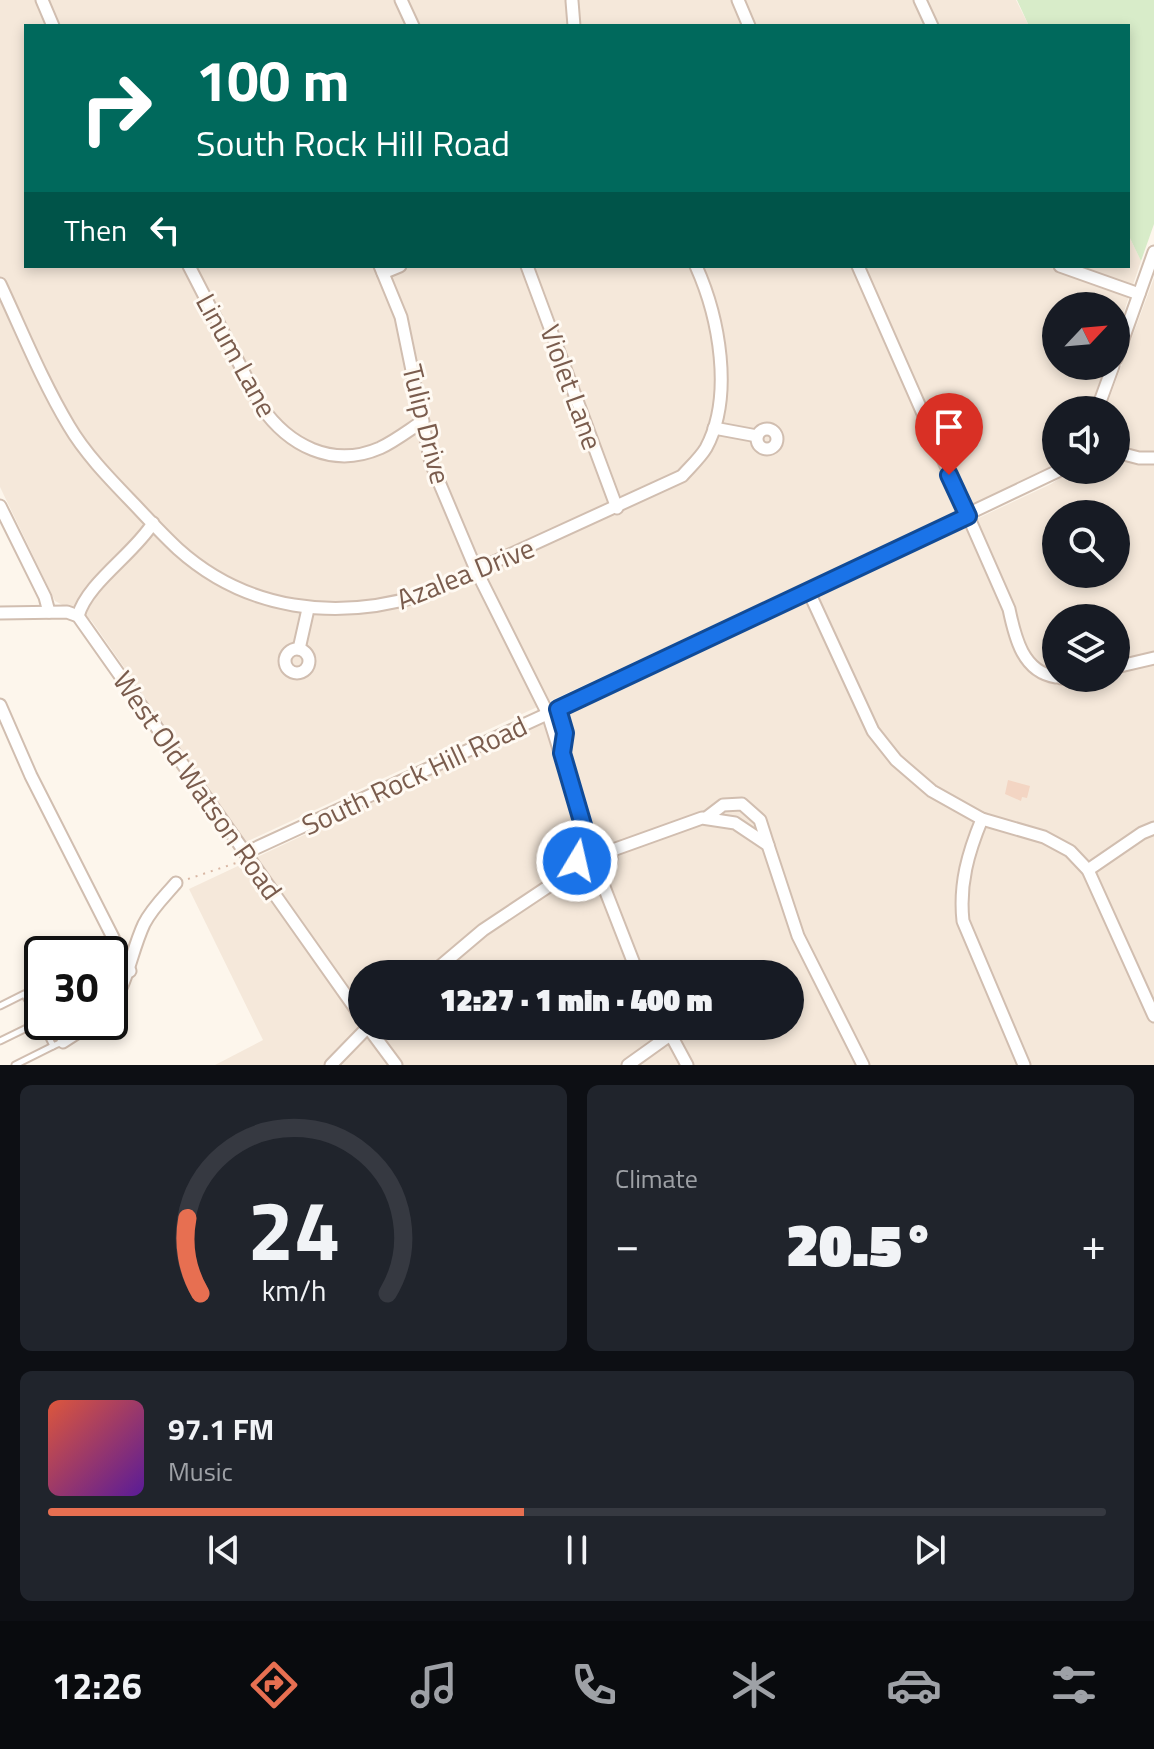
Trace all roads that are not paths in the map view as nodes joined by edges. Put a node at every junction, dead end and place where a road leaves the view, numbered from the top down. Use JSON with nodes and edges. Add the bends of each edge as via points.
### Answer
{"nodes":[{"id":1,"x":42,"y":0,"type":"edge"},
{"id":2,"x":401,"y":0,"type":"edge"},
{"id":3,"x":571,"y":0,"type":"edge"},
{"id":4,"x":738,"y":0,"type":"edge"},
{"id":5,"x":920,"y":0,"type":"edge"},
{"id":6,"x":52,"y":24,"type":"edge"},
{"id":7,"x":412,"y":24,"type":"edge"},
{"id":8,"x":574,"y":24,"type":"edge"},
{"id":9,"x":748,"y":24,"type":"edge"},
{"id":10,"x":931,"y":24,"type":"edge"},
{"id":11,"x":1154,"y":252,"type":"edge"},
{"id":12,"x":190,"y":268,"type":"edge"},
{"id":13,"x":528,"y":268,"type":"edge"},
{"id":14,"x":697,"y":268,"type":"edge"},
{"id":15,"x":859,"y":268,"type":"edge"},
{"id":16,"x":1066,"y":268,"type":"edge"},
{"id":17,"x":381,"y":269,"type":"edge"},
{"id":18,"x":0,"y":284,"type":"edge"},
{"id":19,"x":1139,"y":294,"type":"junction"},
{"id":20,"x":1130,"y":319,"type":"edge"},
{"id":21,"x":423,"y":421,"type":"junction"},
{"id":22,"x":714,"y":428,"type":"junction"},
{"id":23,"x":757,"y":436,"type":"dead end"},
{"id":24,"x":1130,"y":456,"type":"edge"},
{"id":25,"x":1154,"y":458,"type":"edge"},
{"id":26,"x":1042,"y":479,"type":"edge"},
{"id":27,"x":0,"y":506,"type":"edge"},
{"id":28,"x":617,"y":508,"type":"junction"},
{"id":29,"x":968,"y":516,"type":"junction"},
{"id":30,"x":153,"y":523,"type":"junction"},
{"id":31,"x":477,"y":572,"type":"junction"},
{"id":32,"x":808,"y":590,"type":"junction"},
{"id":33,"x":308,"y":609,"type":"junction"},
{"id":34,"x":49,"y":612,"type":"junction"},
{"id":35,"x":0,"y":613,"type":"edge"},
{"id":36,"x":78,"y":616,"type":"junction"},
{"id":37,"x":299,"y":649,"type":"dead end"},
{"id":38,"x":1154,"y":658,"type":"edge"},
{"id":39,"x":1130,"y":664,"type":"edge"},
{"id":40,"x":1042,"y":672,"type":"edge"},
{"id":41,"x":0,"y":705,"type":"edge"},
{"id":42,"x":553,"y":712,"type":"junction"},
{"id":43,"x":706,"y":818,"type":"junction"},
{"id":44,"x":982,"y":819,"type":"junction"},
{"id":45,"x":1154,"y":828,"type":"edge"},
{"id":46,"x":588,"y":842,"type":"junction"},
{"id":47,"x":768,"y":845,"type":"junction"},
{"id":48,"x":610,"y":851,"type":"junction"},
{"id":49,"x":247,"y":856,"type":"junction"},
{"id":50,"x":579,"y":866,"type":"junction"},
{"id":51,"x":1088,"y":870,"type":"junction"},
{"id":52,"x":599,"y":874,"type":"junction"},
{"id":53,"x":176,"y":883,"type":"road end"},
{"id":54,"x":448,"y":960,"type":"edge"},
{"id":55,"x":633,"y":960,"type":"edge"},
{"id":56,"x":130,"y":971,"type":"junction"},
{"id":57,"x":128,"y":975,"type":"edge"},
{"id":58,"x":24,"y":994,"type":"edge"},
{"id":59,"x":348,"y":998,"type":"edge"},
{"id":60,"x":0,"y":1006,"type":"edge"},
{"id":61,"x":1154,"y":1016,"type":"edge"},
{"id":62,"x":24,"y":1029,"type":"edge"},
{"id":63,"x":55,"y":1040,"type":"edge"},
{"id":64,"x":65,"y":1040,"type":"edge"},
{"id":65,"x":355,"y":1040,"type":"edge"},
{"id":66,"x":378,"y":1040,"type":"edge"},
{"id":67,"x":657,"y":1040,"type":"edge"},
{"id":68,"x":673,"y":1040,"type":"edge"},
{"id":69,"x":0,"y":1041,"type":"edge"},
{"id":70,"x":58,"y":1044,"type":"junction"},
{"id":71,"x":15,"y":1065,"type":"edge"},
{"id":72,"x":331,"y":1065,"type":"edge"},
{"id":73,"x":396,"y":1065,"type":"edge"},
{"id":74,"x":628,"y":1065,"type":"edge"},
{"id":75,"x":687,"y":1065,"type":"edge"},
{"id":76,"x":863,"y":1065,"type":"edge"},
{"id":77,"x":1024,"y":1065,"type":"edge"}],
"edges":[{"from":1,"to":6,"type":"street"},
{"from":2,"to":7,"type":"street"},
{"from":3,"to":8,"type":"street"},
{"from":4,"to":9,"type":"street"},
{"from":5,"to":10,"type":"street"},
{"from":11,"to":19,"type":"street"},
{"from":12,"to":21,"type":"street","name":"Linum Lane","via":[[261,406],[293,440],[322,456],[351,454],[378,449]]},
{"from":13,"to":28,"type":"street","name":"Violet Lane"},
{"from":14,"to":22,"type":"street","via":[[718,335],[720,397]]},
{"from":15,"to":29,"type":"street"},
{"from":16,"to":19,"type":"street"},
{"from":17,"to":21,"type":"street","name":"Tulip Drive","via":[[401,317]]},
{"from":18,"to":30,"type":"street","name":"Azalea Drive","via":[[70,428]]},
{"from":19,"to":20,"type":"street"},
{"from":21,"to":31,"type":"street","name":"Tulip Drive","via":[[431,463]]},
{"from":22,"to":23,"type":"street"},
{"from":22,"to":28,"type":"street","name":"Azalea Drive","via":[[706,449],[682,476]]},
{"from":24,"to":25,"type":"street"},
{"from":26,"to":29,"type":"street","name":"South Rock Hill Road"},
{"from":27,"to":34,"type":"street"},
{"from":28,"to":31,"type":"street","name":"Azalea Drive"},
{"from":29,"to":32,"type":"street","name":"South Rock Hill Road"},
{"from":29,"to":40,"type":"street","via":[[1009,609],[1014,635],[1026,659]]},
{"from":30,"to":33,"type":"street","name":"Azalea Drive","via":[[179,550],[220,578],[264,598]]},
{"from":30,"to":36,"type":"street","via":[[88,597]]},
{"from":31,"to":33,"type":"street","name":"Azalea Drive","via":[[385,606]]},
{"from":31,"to":42,"type":"street","name":"Tulip Drive"},
{"from":32,"to":42,"type":"street","name":"South Rock Hill Road"},
{"from":32,"to":44,"type":"street","via":[[885,748],[932,791]]},
{"from":33,"to":37,"type":"street"},
{"from":34,"to":35,"type":"street"},
{"from":34,"to":36,"type":"street"},
{"from":36,"to":49,"type":"street","name":"West Old Watson Road"},
{"from":38,"to":39,"type":"street"},
{"from":41,"to":56,"type":"street"},
{"from":42,"to":46,"type":"street","name":"Tulip Drive"},
{"from":42,"to":49,"type":"street","name":"South Rock Hill Road"},
{"from":43,"to":47,"type":"street","via":[[735,823]]},
{"from":43,"to":47,"type":"street","via":[[723,805],[742,804],[760,820]]},
{"from":43,"to":48,"type":"street"},
{"from":44,"to":51,"type":"street","via":[[1044,837],[1070,851]]},
{"from":44,"to":77,"type":"street","via":[[967,853],[960,896],[963,921]]},
{"from":45,"to":51,"type":"street"},
{"from":46,"to":48,"type":"street","via":[[603,843]]},
{"from":46,"to":50,"type":"street","via":[[577,855]]},
{"from":47,"to":76,"type":"street","via":[[798,936]]},
{"from":48,"to":52,"type":"street","via":[[611,862]]},
{"from":49,"to":59,"type":"street","name":"West Old Watson Road"},
{"from":50,"to":52,"type":"street","via":[[588,874]]},
{"from":50,"to":54,"type":"street"},
{"from":51,"to":61,"type":"street"},
{"from":52,"to":55,"type":"street"},
{"from":53,"to":56,"type":"street","via":[[143,926]]},
{"from":56,"to":57,"type":"street"},
{"from":58,"to":60,"type":"lane"},
{"from":62,"to":69,"type":"lane"},
{"from":63,"to":70,"type":"lane"},
{"from":64,"to":70,"type":"street"},
{"from":65,"to":72,"type":"street"},
{"from":66,"to":73,"type":"street"},
{"from":67,"to":74,"type":"street"},
{"from":68,"to":75,"type":"street"},
{"from":70,"to":71,"type":"lane"}]}
